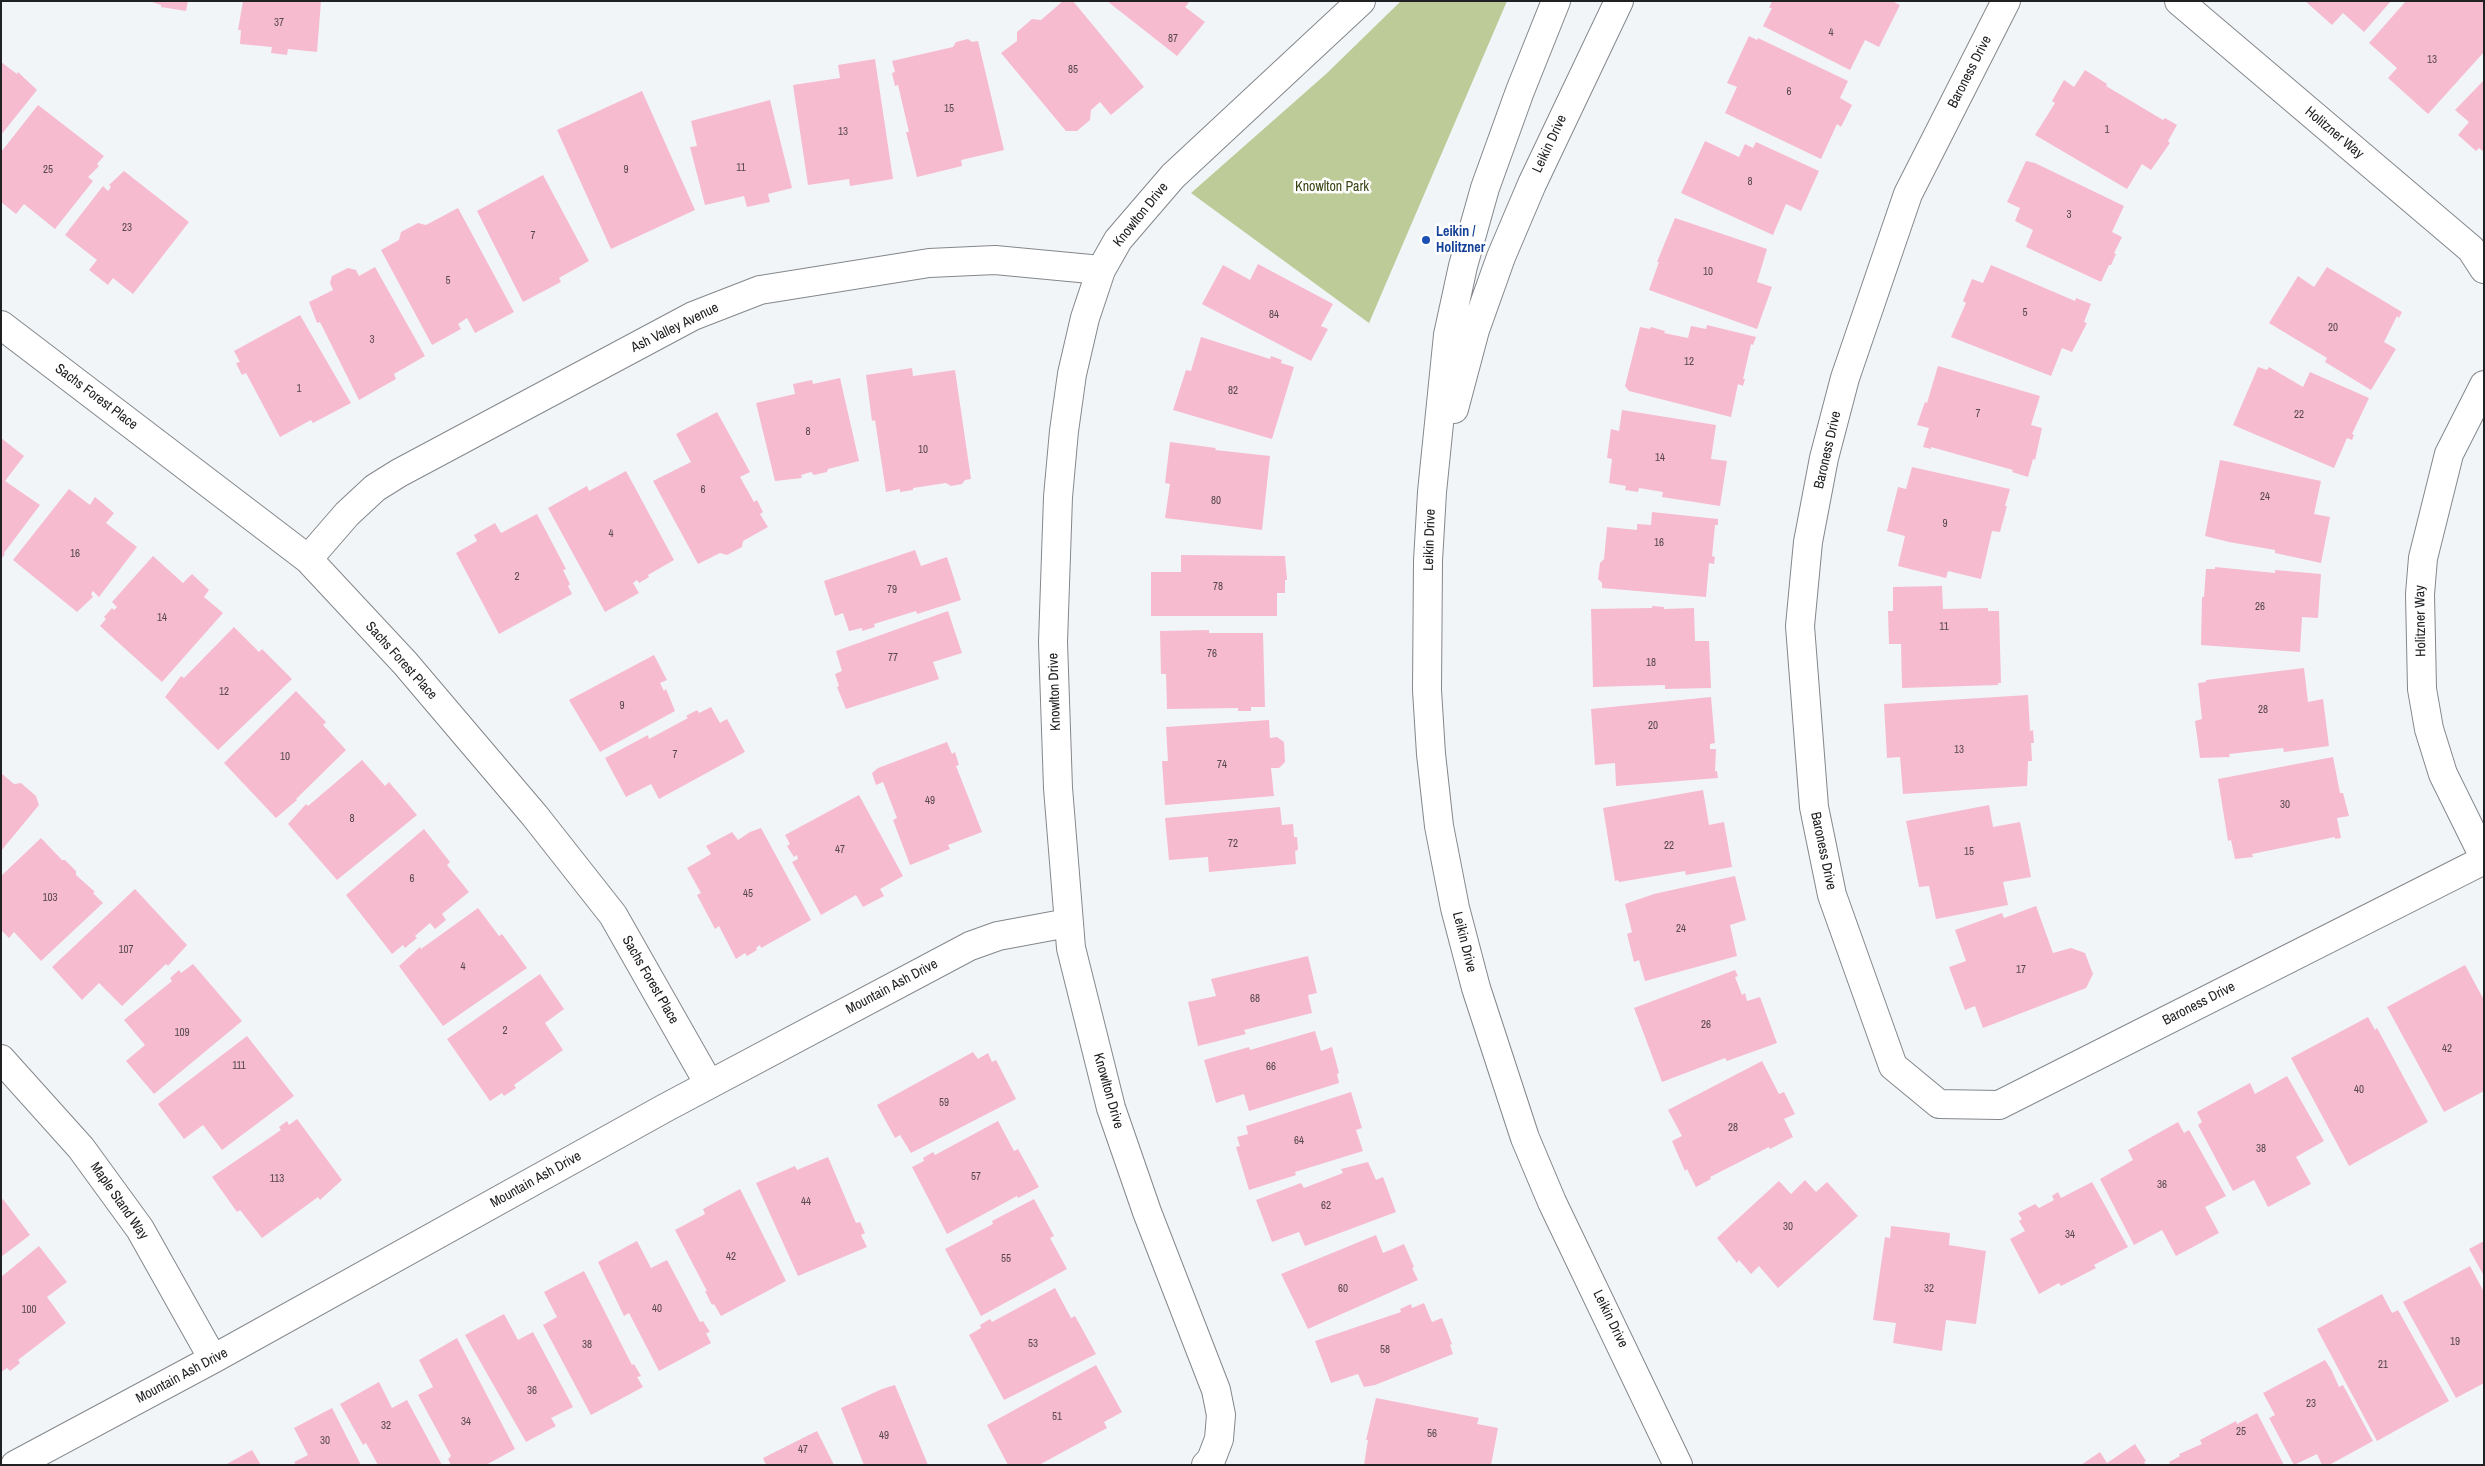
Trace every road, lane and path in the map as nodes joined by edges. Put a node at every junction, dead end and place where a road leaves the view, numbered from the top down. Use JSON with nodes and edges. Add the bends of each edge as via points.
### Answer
{"nodes":[{"id":1,"x":1360,"y":1,"type":"edge"},
{"id":2,"x":1556,"y":1,"type":"edge"},
{"id":3,"x":1619,"y":1,"type":"edge"},
{"id":4,"x":2006,"y":1,"type":"edge"},
{"id":5,"x":2179,"y":1,"type":"edge"},
{"id":6,"x":2484,"y":269,"type":"edge"},
{"id":7,"x":1101,"y":270,"type":"junction"},
{"id":8,"x":1,"y":325,"type":"edge"},
{"id":9,"x":2484,"y":385,"type":"edge"},
{"id":10,"x":1432,"y":492,"type":"junction"},
{"id":11,"x":308,"y":559,"type":"junction"},
{"id":12,"x":2484,"y":859,"type":"edge"},
{"id":13,"x":1068,"y":923,"type":"junction"},
{"id":14,"x":1,"y":1059,"type":"edge"},
{"id":15,"x":709,"y":1084,"type":"junction"},
{"id":16,"x":214,"y":1359,"type":"junction"},
{"id":17,"x":1631,"y":1362,"type":"junction"},
{"id":18,"x":15,"y":1465,"type":"edge"},
{"id":19,"x":1206,"y":1465,"type":"edge"},
{"id":20,"x":1678,"y":1465,"type":"edge"},
{"id":21,"x":1695,"y":1465,"type":"edge"}],
"edges":[{"from":1,"to":7,"type":"street","name":"Knowlton Drive","via":[[1174,176],[1118,240]]},
{"from":2,"to":10,"type":"street","name":"Leikin Drive","via":[[1501,142],[1463,266],[1448,335]]},
{"from":3,"to":10,"type":"street","name":"Leikin Drive","via":[[1500,257],[1475,330]]},
{"from":4,"to":12,"type":"street","name":"Baroness Drive","via":[[1908,194],[1845,378],[1824,458],[1808,542],[1800,626],[1814,807],[1832,895],[1893,1066],[1938,1104],[1999,1106]]},
{"from":5,"to":6,"type":"street","name":"Holitzner Way","via":[[2471,248]]},
{"from":7,"to":11,"type":"street","name":"Ash Valley Avenue","via":[[995,260],[929,263],[760,290],[693,316],[399,473],[375,488],[347,514]]},
{"from":7,"to":13,"type":"street","name":"Knowlton Drive","via":[[1085,318],[1072,374],[1058,497],[1054,702]]},
{"from":8,"to":11,"type":"street","name":"Sachs Forest Place"},
{"from":9,"to":12,"type":"street","name":"Holitzner Way","via":[[2449,454],[2423,558],[2420,594],[2422,689],[2429,729],[2443,774]]},
{"from":10,"to":17,"type":"street","name":"Leikin Drive","via":[[1428,561],[1430,745],[1439,826],[1455,908],[1476,988],[1525,1138],[1552,1202]]},
{"from":11,"to":15,"type":"street","name":"Sachs Forest Place","via":[[442,707],[535,816],[613,915]]},
{"from":13,"to":15,"type":"street","name":"Mountain Ash Drive","via":[[998,936],[970,946]]},
{"from":13,"to":19,"type":"street","name":"Knowlton Drive","via":[[1071,948],[1111,1108],[1147,1212],[1216,1390],[1221,1415],[1219,1439]]},
{"from":14,"to":16,"type":"street","name":"Maple Stand Way","via":[[81,1148],[140,1229]]},
{"from":15,"to":16,"type":"street","name":"Mountain Ash Drive"},
{"from":16,"to":18,"type":"street","name":"Mountain Ash Drive"},
{"from":17,"to":20,"type":"street","name":"Leikin Drive"},
{"from":17,"to":21,"type":"street","name":"Leikin Drive"}]}
